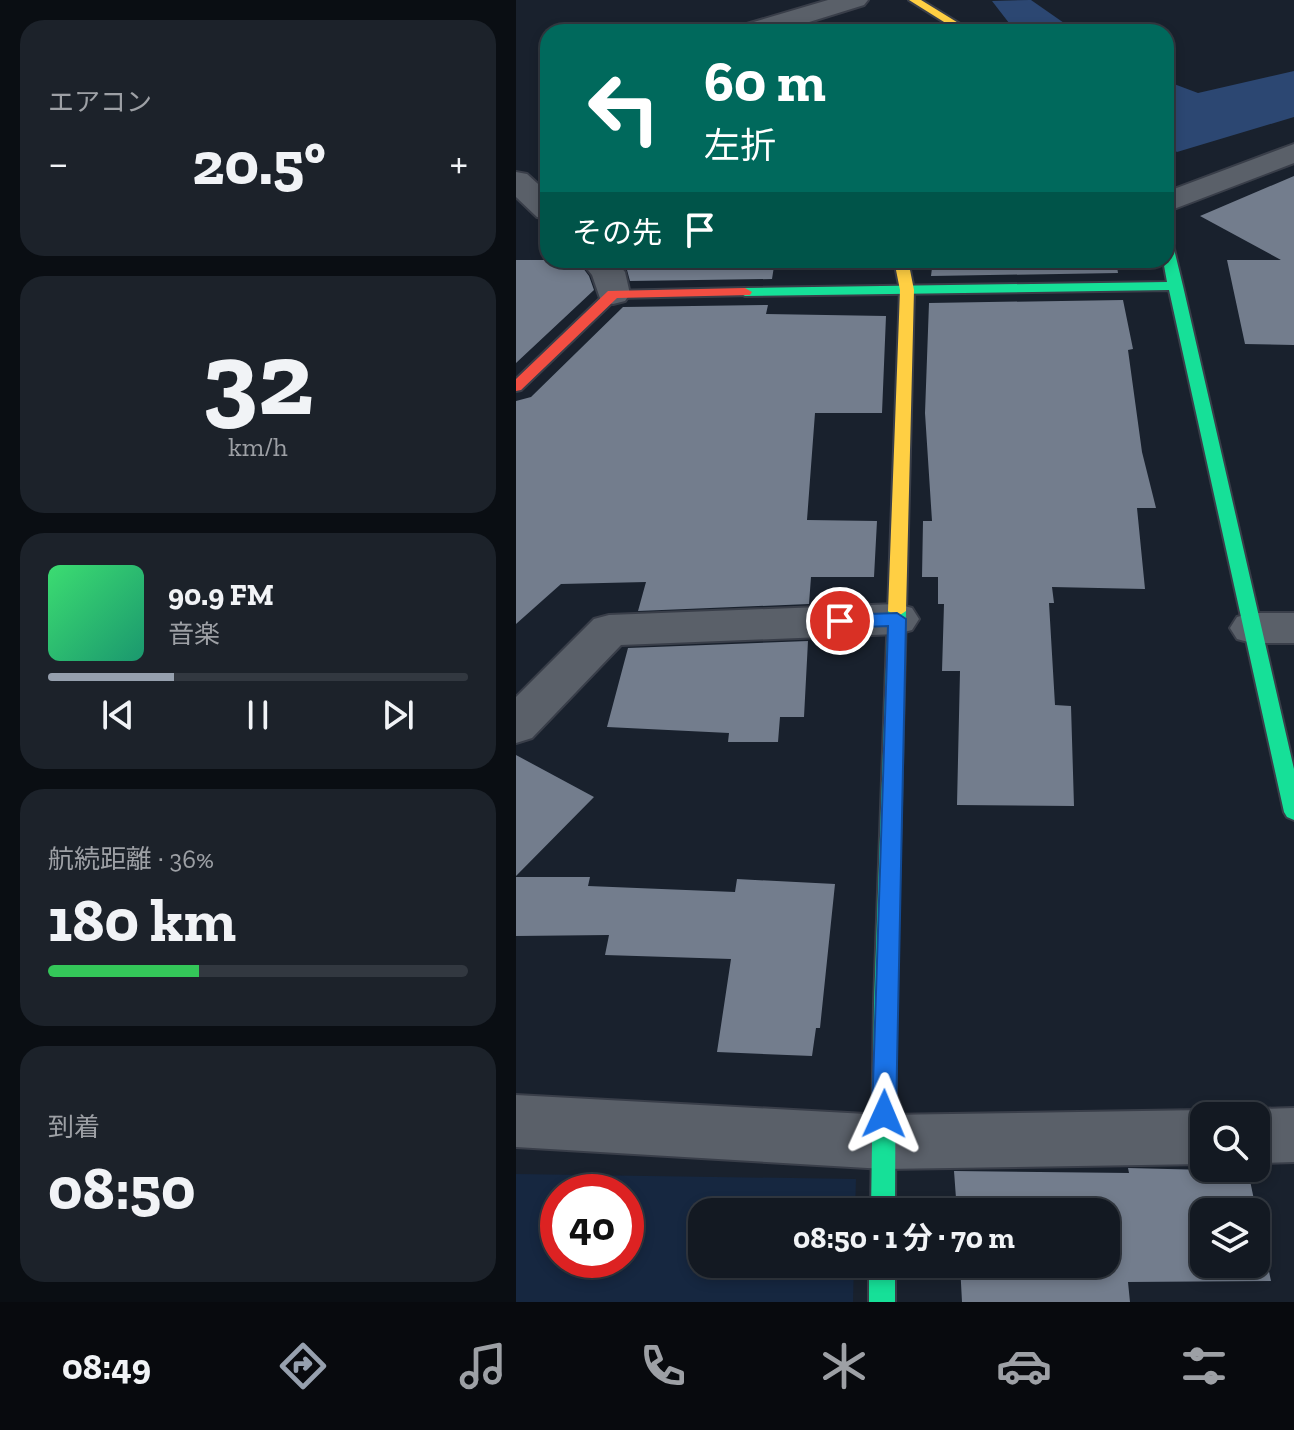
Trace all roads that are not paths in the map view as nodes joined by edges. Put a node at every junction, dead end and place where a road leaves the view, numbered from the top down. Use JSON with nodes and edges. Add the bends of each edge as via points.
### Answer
{"nodes":[{"id":1,"x":855,"y":0,"type":"edge"},
{"id":2,"x":914,"y":0,"type":"edge"},
{"id":3,"x":776,"y":24,"type":"edge"},
{"id":4,"x":954,"y":24,"type":"edge"},
{"id":5,"x":1294,"y":153,"type":"edge"},
{"id":6,"x":527,"y":179,"type":"edge"},
{"id":7,"x":540,"y":198,"type":"edge"},
{"id":8,"x":1174,"y":200,"type":"edge"},
{"id":9,"x":604,"y":268,"type":"edge"},
{"id":10,"x":903,"y":268,"type":"edge"},
{"id":11,"x":1172,"y":268,"type":"edge"},
{"id":12,"x":1176,"y":286,"type":"junction"},
{"id":13,"x":907,"y":290,"type":"junction"},
{"id":14,"x":613,"y":294,"type":"junction"},
{"id":15,"x":516,"y":387,"type":"edge"},
{"id":16,"x":897,"y":619,"type":"junction"},
{"id":17,"x":1273,"y":628,"type":"edge"},
{"id":18,"x":516,"y":726,"type":"edge"},
{"id":19,"x":1294,"y":812,"type":"edge"},
{"id":20,"x":516,"y":1121,"type":"edge"},
{"id":21,"x":1294,"y":1135,"type":"edge"},
{"id":22,"x":1270,"y":1136,"type":"edge"},
{"id":23,"x":1190,"y":1137,"type":"edge"},
{"id":24,"x":884,"y":1142,"type":"junction"},
{"id":25,"x":883,"y":1198,"type":"edge"},
{"id":26,"x":882,"y":1278,"type":"edge"},
{"id":27,"x":882,"y":1302,"type":"edge"}],
"edges":[{"from":1,"to":3,"type":"street"},
{"from":2,"to":4,"type":"street"},
{"from":5,"to":8,"type":"street"},
{"from":6,"to":7,"type":"street"},
{"from":9,"to":14,"type":"street"},
{"from":10,"to":13,"type":"street"},
{"from":11,"to":12,"type":"street"},
{"from":12,"to":13,"type":"street"},
{"from":12,"to":17,"type":"street"},
{"from":13,"to":14,"type":"street"},
{"from":13,"to":16,"type":"street"},
{"from":14,"to":15,"type":"street"},
{"from":16,"to":18,"type":"street","via":[[609,630]]},
{"from":16,"to":24,"type":"street"},
{"from":17,"to":19,"type":"street"},
{"from":20,"to":24,"type":"street"},
{"from":21,"to":22,"type":"street"},
{"from":23,"to":24,"type":"street"},
{"from":24,"to":25,"type":"street"},
{"from":26,"to":27,"type":"street"}]}
